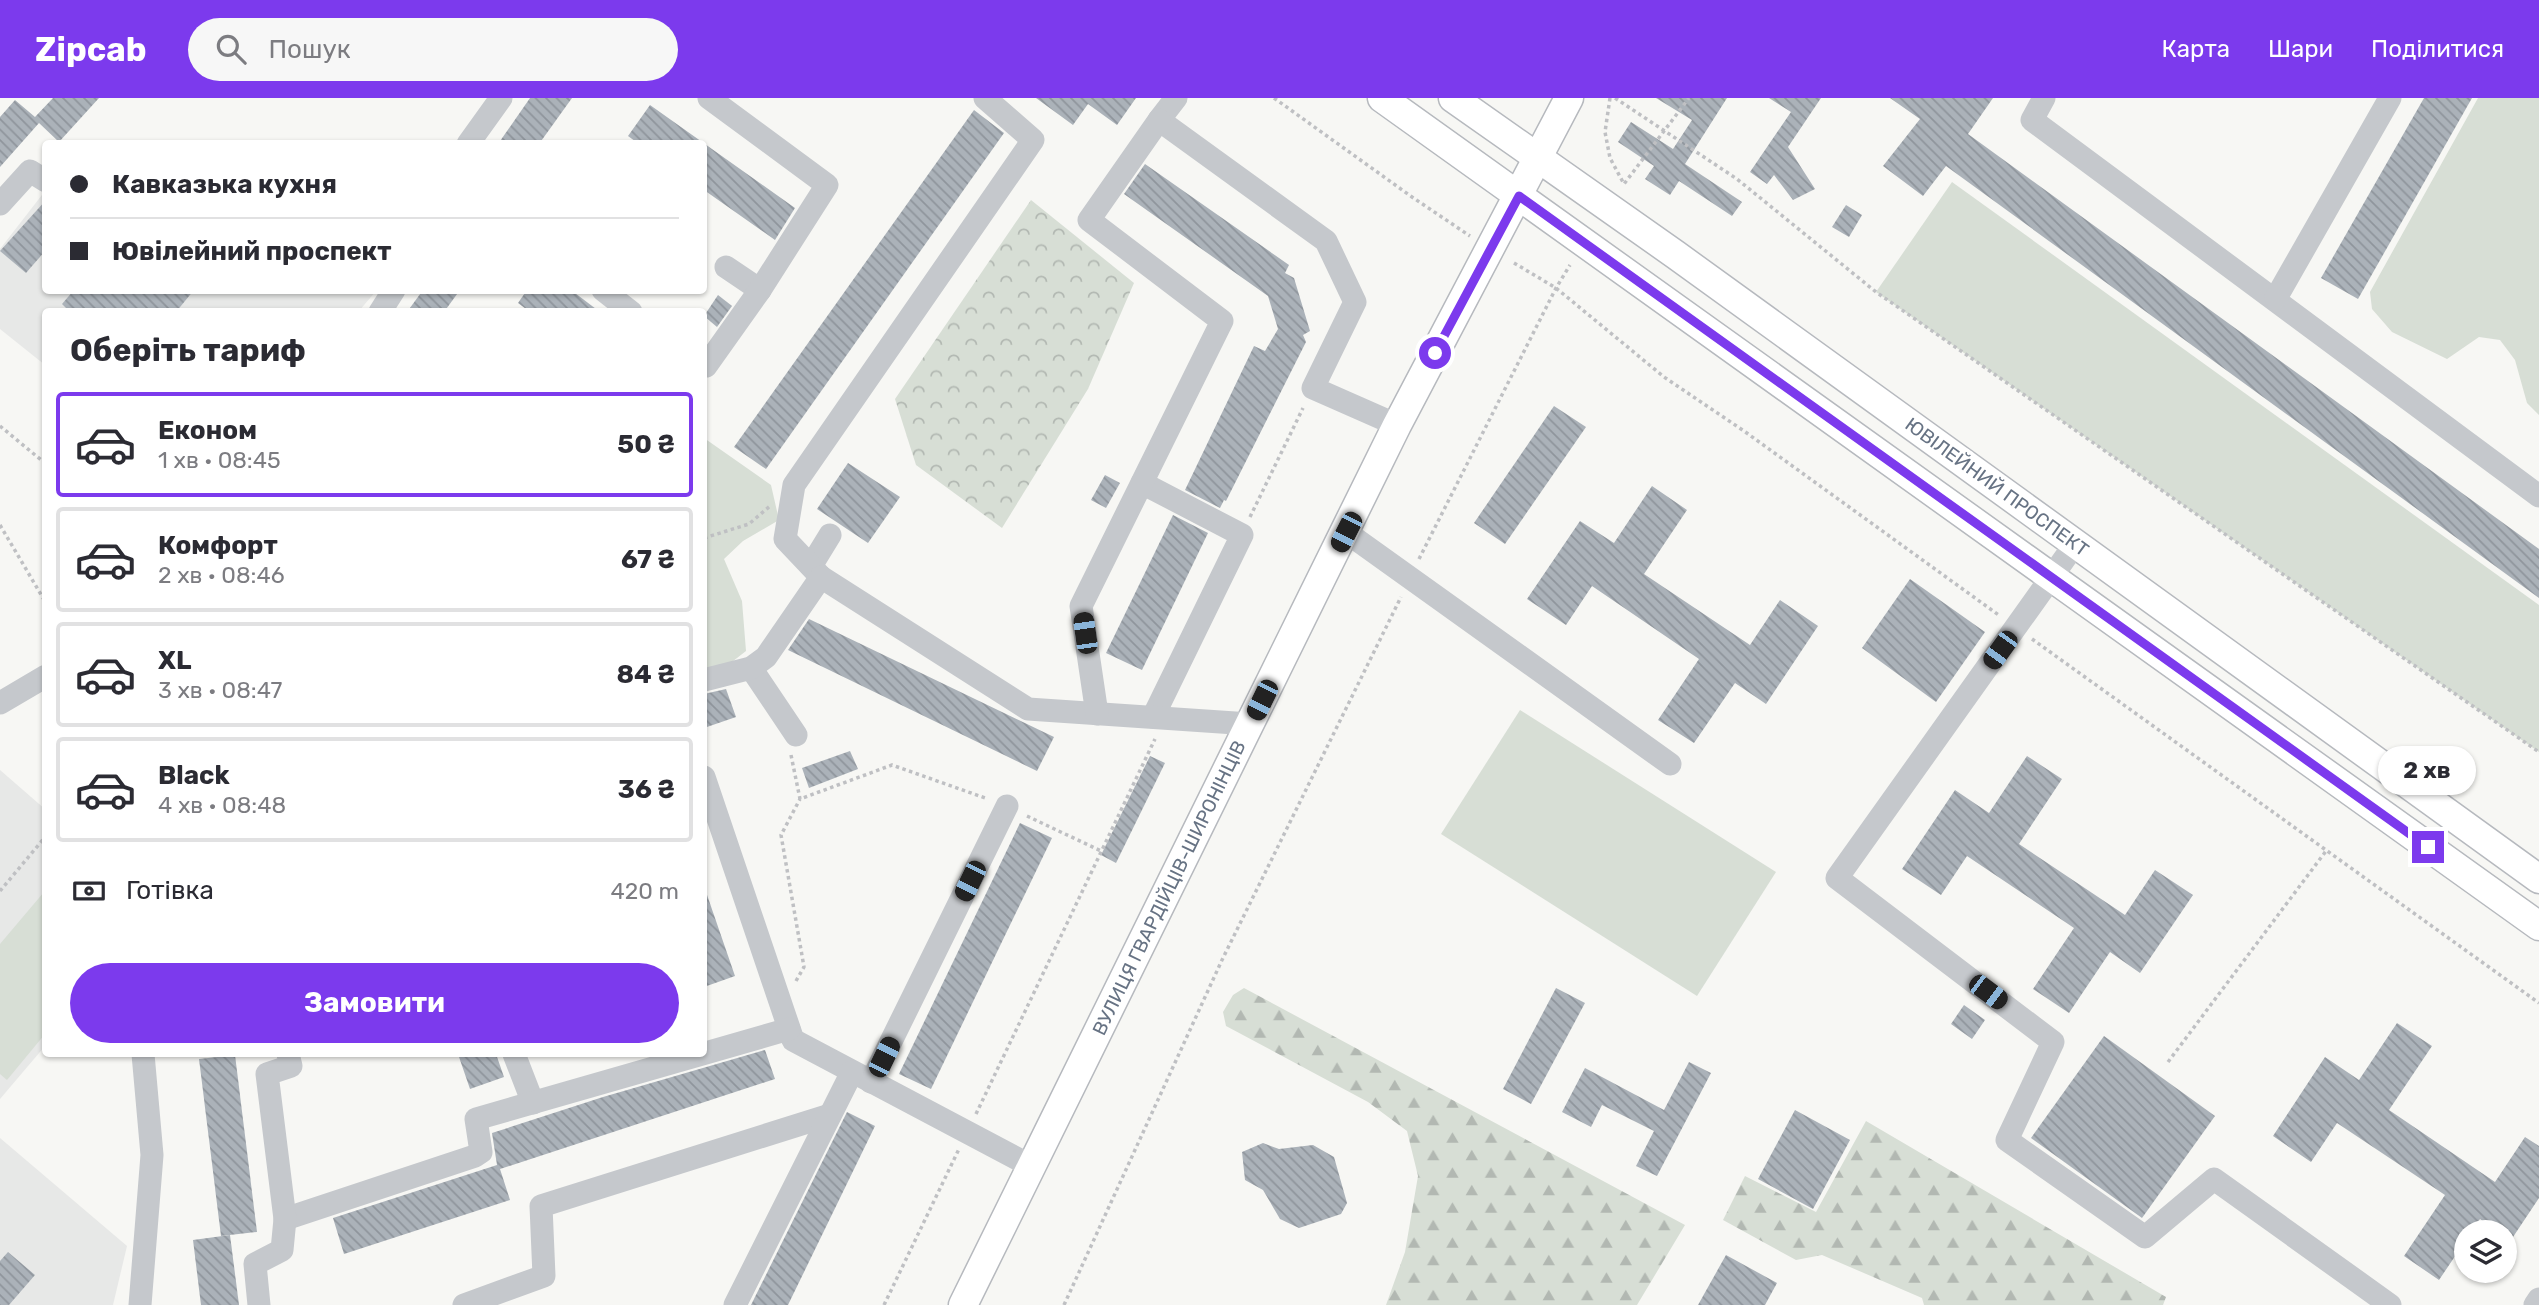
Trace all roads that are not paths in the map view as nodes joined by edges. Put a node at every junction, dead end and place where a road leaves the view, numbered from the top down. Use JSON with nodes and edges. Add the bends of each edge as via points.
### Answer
{"nodes":[{"id":1,"x":500,"y":98,"type":"edge"},
{"id":2,"x":709,"y":98,"type":"edge"},
{"id":3,"x":985,"y":98,"type":"edge"},
{"id":4,"x":1177,"y":98,"type":"edge"},
{"id":5,"x":1381,"y":98,"type":"edge"},
{"id":6,"x":1454,"y":98,"type":"edge"},
{"id":7,"x":1569,"y":98,"type":"edge"},
{"id":8,"x":2044,"y":98,"type":"edge"},
{"id":9,"x":2390,"y":98,"type":"edge"},
{"id":10,"x":1159,"y":120,"type":"junction"},
{"id":11,"x":471,"y":140,"type":"edge"},
{"id":12,"x":1538,"y":157,"type":"junction"},
{"id":13,"x":42,"y":178,"type":"edge"},
{"id":14,"x":1519,"y":196,"type":"junction"},
{"id":15,"x":0,"y":204,"type":"edge"},
{"id":16,"x":726,"y":267,"type":"dead end"},
{"id":17,"x":760,"y":290,"type":"junction"},
{"id":18,"x":608,"y":294,"type":"edge"},
{"id":19,"x":2276,"y":299,"type":"junction"},
{"id":20,"x":626,"y":308,"type":"edge"},
{"id":21,"x":707,"y":365,"type":"edge"},
{"id":22,"x":1397,"y":425,"type":"junction"},
{"id":23,"x":1142,"y":483,"type":"junction"},
{"id":24,"x":2539,"y":496,"type":"edge"},
{"id":25,"x":1346,"y":532,"type":"junction"},
{"id":26,"x":830,"y":535,"type":"dead end"},
{"id":27,"x":2075,"y":544,"type":"junction"},
{"id":28,"x":816,"y":571,"type":"junction"},
{"id":29,"x":2052,"y":578,"type":"junction"},
{"id":30,"x":751,"y":668,"type":"junction"},
{"id":31,"x":42,"y":678,"type":"edge"},
{"id":32,"x":707,"y":679,"type":"edge"},
{"id":33,"x":0,"y":703,"type":"edge"},
{"id":34,"x":1097,"y":714,"type":"junction"},
{"id":35,"x":1159,"y":718,"type":"junction"},
{"id":36,"x":1250,"y":724,"type":"junction"},
{"id":37,"x":791,"y":727,"type":"road end"},
{"id":38,"x":1670,"y":764,"type":"dead end"},
{"id":39,"x":707,"y":785,"type":"edge"},
{"id":40,"x":1007,"y":806,"type":"dead end"},
{"id":41,"x":2539,"y":879,"type":"edge"},
{"id":42,"x":2539,"y":926,"type":"edge"},
{"id":43,"x":789,"y":1029,"type":"junction"},
{"id":44,"x":707,"y":1053,"type":"edge"},
{"id":45,"x":143,"y":1057,"type":"edge"},
{"id":46,"x":289,"y":1057,"type":"edge"},
{"id":47,"x":515,"y":1057,"type":"edge"},
{"id":48,"x":692,"y":1057,"type":"edge"},
{"id":49,"x":862,"y":1077,"type":"junction"},
{"id":50,"x":533,"y":1103,"type":"junction"},
{"id":51,"x":830,"y":1115,"type":"junction"},
{"id":52,"x":1031,"y":1166,"type":"junction"},
{"id":53,"x":285,"y":1219,"type":"junction"},
{"id":54,"x":2539,"y":1299,"type":"edge"},
{"id":55,"x":140,"y":1305,"type":"edge"},
{"id":56,"x":259,"y":1305,"type":"edge"},
{"id":57,"x":464,"y":1305,"type":"edge"},
{"id":58,"x":735,"y":1305,"type":"edge"},
{"id":59,"x":962,"y":1305,"type":"edge"},
{"id":60,"x":2390,"y":1305,"type":"edge"},
{"id":61,"x":2535,"y":1305,"type":"edge"}],
"edges":[{"from":1,"to":11,"type":"street"},
{"from":2,"to":17,"type":"street","via":[[827,185]]},
{"from":3,"to":28,"type":"street","via":[[1033,140],[794,485],[785,539]]},
{"from":4,"to":10,"type":"street"},
{"from":5,"to":14,"type":"main road"},
{"from":6,"to":12,"type":"main road","name":"ЮВІЛЕЙНИЙ ПРОСПЕКТ"},
{"from":7,"to":12,"type":"main road","name":"ВУЛИЦЯ ГВАРДІЙЦІВ-ШИРОНІНЦІВ"},
{"from":8,"to":19,"type":"street","via":[[2032,120]]},
{"from":9,"to":19,"type":"street"},
{"from":10,"to":22,"type":"street","via":[[1325,241],[1354,302],[1313,388]]},
{"from":10,"to":23,"type":"street","via":[[1089,220],[1222,321]]},
{"from":12,"to":14,"type":"main road","name":"ВУЛИЦЯ ГВАРДІЙЦІВ-ШИРОНІНЦІВ"},
{"from":12,"to":27,"type":"main road","name":"ЮВІЛЕЙНИЙ ПРОСПЕКТ"},
{"from":13,"to":15,"type":"street","via":[[30,171]]},
{"from":14,"to":22,"type":"main road","name":"ВУЛИЦЯ ГВАРДІЙЦІВ-ШИРОНІНЦІВ"},
{"from":14,"to":29,"type":"main road"},
{"from":16,"to":17,"type":"street"},
{"from":17,"to":21,"type":"street"},
{"from":18,"to":20,"type":"street"},
{"from":19,"to":24,"type":"street"},
{"from":22,"to":25,"type":"main road","name":"ВУЛИЦЯ ГВАРДІЙЦІВ-ШИРОНІНЦІВ"},
{"from":23,"to":34,"type":"street","via":[[1081,606]]},
{"from":23,"to":35,"type":"street","via":[[1242,535]]},
{"from":25,"to":36,"type":"main road","name":"ВУЛИЦЯ ГВАРДІЙЦІВ-ШИРОНІНЦІВ"},
{"from":25,"to":38,"type":"street"},
{"from":26,"to":28,"type":"street"},
{"from":27,"to":29,"type":"street"},
{"from":27,"to":41,"type":"main road","name":"ЮВІЛЕЙНИЙ ПРОСПЕКТ"},
{"from":28,"to":30,"type":"street","via":[[766,657]]},
{"from":28,"to":34,"type":"street","via":[[1028,709]]},
{"from":29,"to":42,"type":"main road"},
{"from":29,"to":60,"type":"street","via":[[1837,878],[2053,1042],[2007,1140],[2145,1237],[2214,1179]]},
{"from":30,"to":32,"type":"street"},
{"from":30,"to":37,"type":"street"},
{"from":31,"to":33,"type":"street"},
{"from":34,"to":35,"type":"street"},
{"from":35,"to":36,"type":"street"},
{"from":36,"to":52,"type":"main road","name":"ВУЛИЦЯ ГВАРДІЙЦІВ-ШИРОНІНЦІВ"},
{"from":39,"to":43,"type":"street"},
{"from":40,"to":49,"type":"street"},
{"from":43,"to":44,"type":"street"},
{"from":43,"to":49,"type":"street","via":[[793,1040]]},
{"from":45,"to":55,"type":"street","via":[[152,1155]]},
{"from":46,"to":53,"type":"street","via":[[291,1066],[267,1074]]},
{"from":47,"to":50,"type":"street"},
{"from":48,"to":50,"type":"street"},
{"from":49,"to":51,"type":"street"},
{"from":49,"to":52,"type":"street"},
{"from":50,"to":53,"type":"street","via":[[475,1119],[481,1152],[475,1156]]},
{"from":51,"to":57,"type":"street","via":[[541,1206],[544,1276]]},
{"from":51,"to":58,"type":"street"},
{"from":52,"to":59,"type":"main road","name":"ВУЛИЦЯ ГВАРДІЙЦІВ-ШИРОНІНЦІВ"},
{"from":53,"to":56,"type":"street","via":[[282,1250],[255,1264]]},
{"from":54,"to":61,"type":"street"}]}
